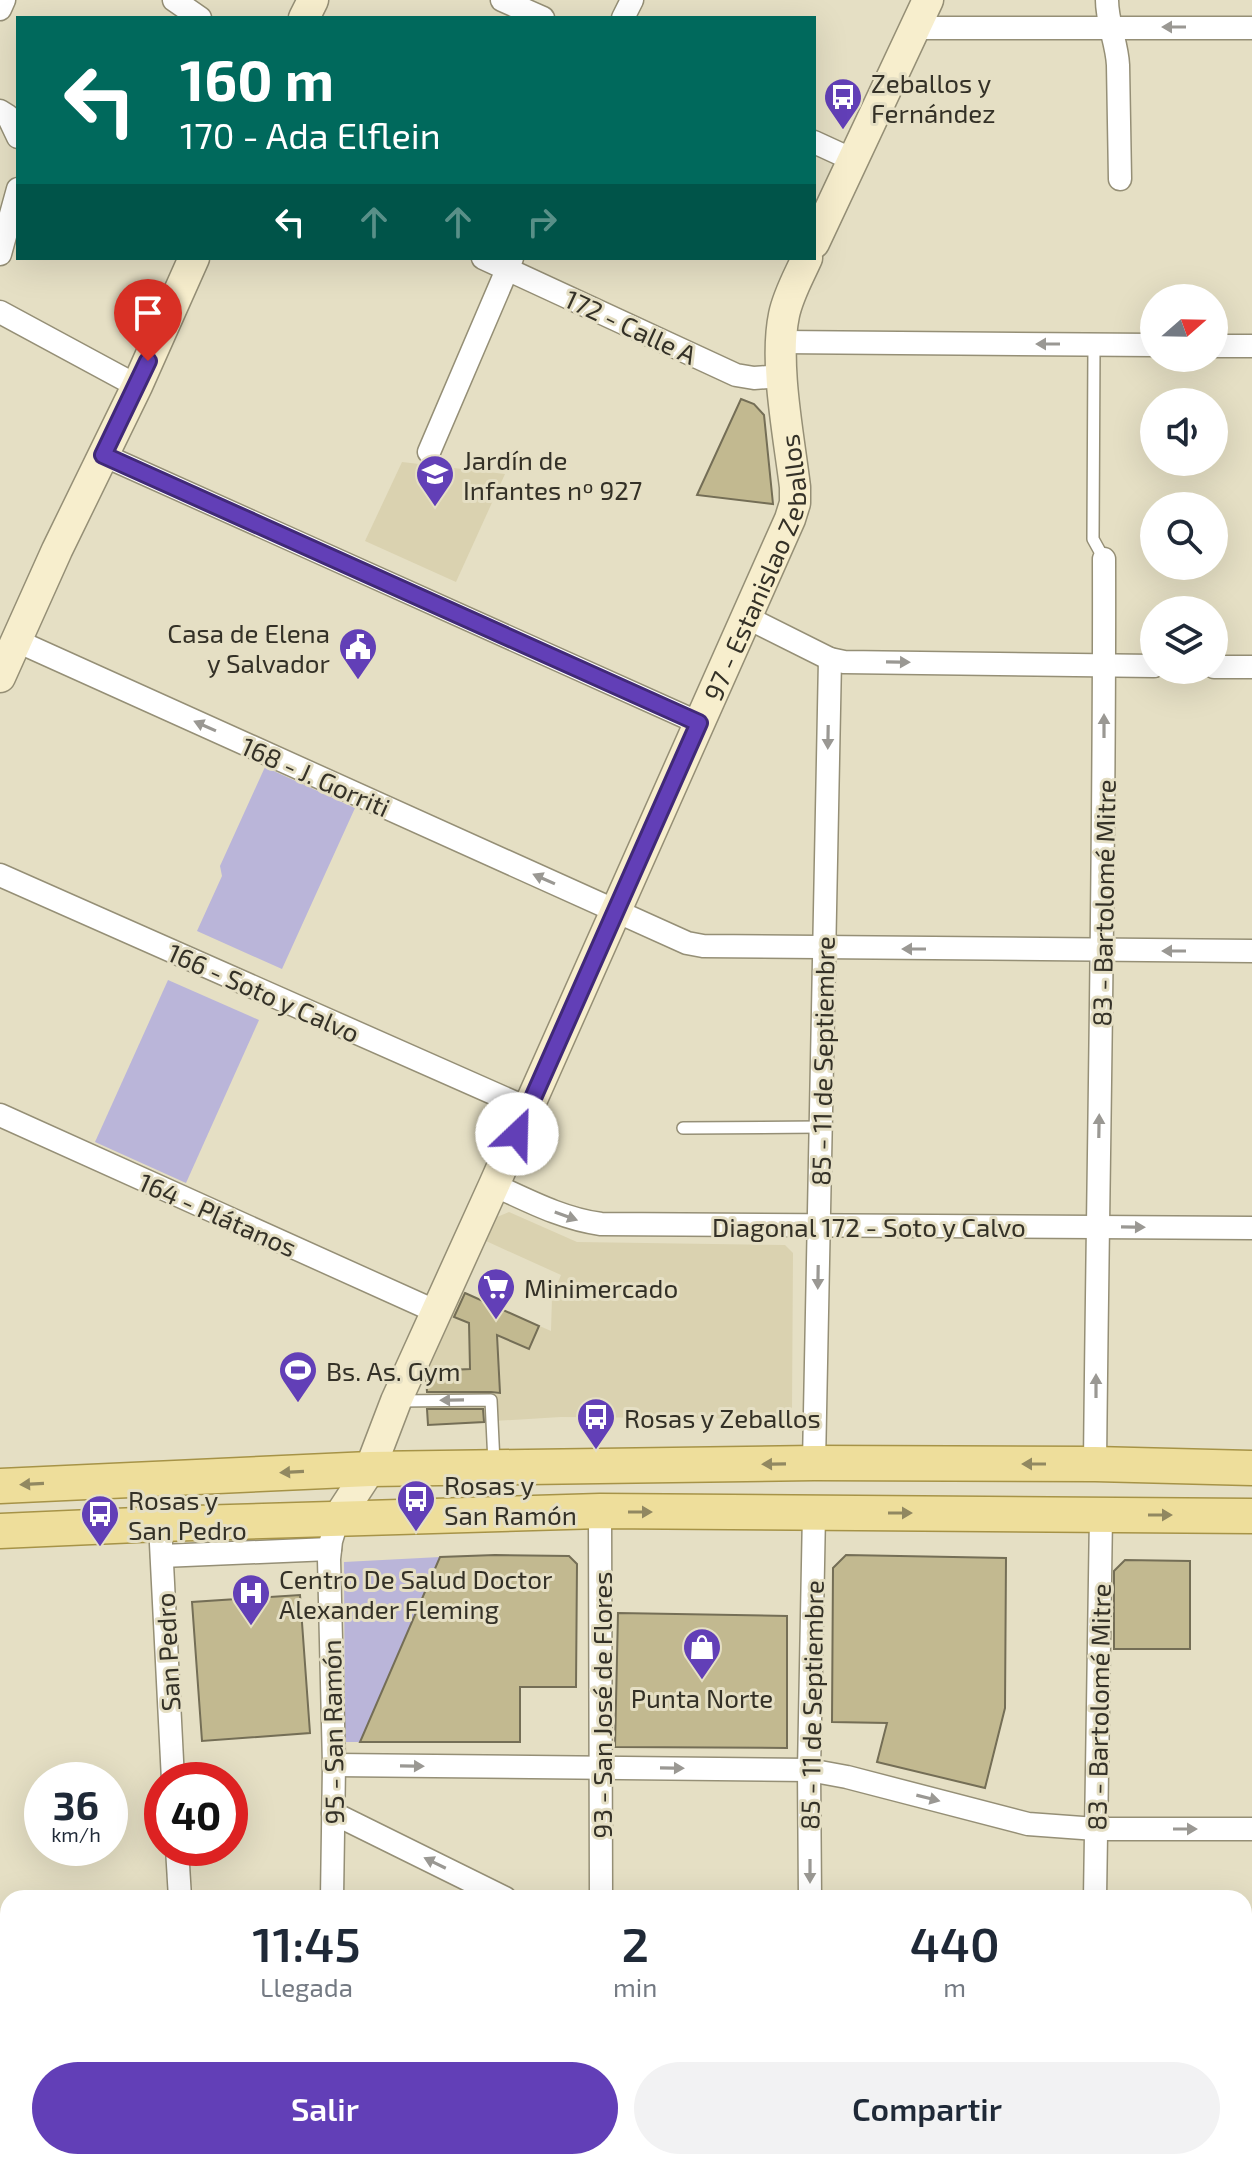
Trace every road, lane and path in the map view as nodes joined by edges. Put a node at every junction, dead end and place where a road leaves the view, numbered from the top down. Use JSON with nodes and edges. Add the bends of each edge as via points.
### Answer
{"nodes":[{"id":1,"x":4,"y":0,"type":"edge"},
{"id":2,"x":174,"y":0,"type":"edge"},
{"id":3,"x":502,"y":0,"type":"edge"},
{"id":4,"x":928,"y":0,"type":"edge"},
{"id":5,"x":1107,"y":0,"type":"edge"},
{"id":6,"x":0,"y":9,"type":"edge"},
{"id":7,"x":197,"y":16,"type":"edge"},
{"id":8,"x":538,"y":16,"type":"edge"},
{"id":9,"x":1110,"y":27,"type":"junction"},
{"id":10,"x":916,"y":28,"type":"junction"},
{"id":11,"x":1252,"y":28,"type":"edge"},
{"id":12,"x":0,"y":111,"type":"edge"},
{"id":13,"x":16,"y":133,"type":"edge"},
{"id":14,"x":816,"y":143,"type":"edge"},
{"id":15,"x":851,"y":159,"type":"junction"},
{"id":16,"x":1120,"y":179,"type":"dead end"},
{"id":17,"x":16,"y":196,"type":"edge"},
{"id":18,"x":816,"y":238,"type":"edge"},
{"id":19,"x":0,"y":254,"type":"edge"},
{"id":20,"x":193,"y":260,"type":"edge"},
{"id":21,"x":806,"y":260,"type":"edge"},
{"id":22,"x":510,"y":263,"type":"edge"},
{"id":23,"x":0,"y":312,"type":"edge"},
{"id":24,"x":781,"y":342,"type":"junction"},
{"id":25,"x":1094,"y":345,"type":"junction"},
{"id":26,"x":1140,"y":345,"type":"edge"},
{"id":27,"x":1228,"y":346,"type":"edge"},
{"id":28,"x":1252,"y":346,"type":"edge"},
{"id":29,"x":782,"y":376,"type":"junction"},
{"id":30,"x":137,"y":386,"type":"junction"},
{"id":31,"x":429,"y":452,"type":"dead end"},
{"id":32,"x":103,"y":455,"type":"junction"},
{"id":33,"x":1104,"y":559,"type":"joint"},
{"id":34,"x":746,"y":617,"type":"junction"},
{"id":35,"x":17,"y":641,"type":"junction"},
{"id":36,"x":830,"y":659,"type":"junction"},
{"id":37,"x":1104,"y":665,"type":"junction"},
{"id":38,"x":1140,"y":666,"type":"edge"},
{"id":39,"x":1228,"y":667,"type":"edge"},
{"id":40,"x":1252,"y":667,"type":"edge"},
{"id":41,"x":0,"y":677,"type":"edge"},
{"id":42,"x":699,"y":723,"type":"junction"},
{"id":43,"x":0,"y":875,"type":"edge"},
{"id":44,"x":615,"y":912,"type":"junction"},
{"id":45,"x":823,"y":948,"type":"junction"},
{"id":46,"x":1103,"y":951,"type":"junction"},
{"id":47,"x":1252,"y":951,"type":"edge"},
{"id":48,"x":529,"y":1109,"type":"junction"},
{"id":49,"x":0,"y":1115,"type":"edge"},
{"id":50,"x":821,"y":1127,"type":"junction"},
{"id":51,"x":683,"y":1128,"type":"dead end"},
{"id":52,"x":494,"y":1185,"type":"junction"},
{"id":53,"x":819,"y":1226,"type":"junction"},
{"id":54,"x":1097,"y":1226,"type":"junction"},
{"id":55,"x":1252,"y":1228,"type":"edge"},
{"id":56,"x":437,"y":1312,"type":"junction"},
{"id":57,"x":396,"y":1401,"type":"junction"},
{"id":58,"x":814,"y":1463,"type":"junction"},
{"id":59,"x":1095,"y":1464,"type":"junction"},
{"id":60,"x":495,"y":1467,"type":"junction"},
{"id":61,"x":1252,"y":1468,"type":"edge"},
{"id":62,"x":370,"y":1469,"type":"junction"},
{"id":63,"x":0,"y":1486,"type":"edge"},
{"id":64,"x":600,"y":1511,"type":"junction"},
{"id":65,"x":814,"y":1513,"type":"junction"},
{"id":66,"x":1101,"y":1515,"type":"junction"},
{"id":67,"x":1252,"y":1516,"type":"edge"},
{"id":68,"x":0,"y":1531,"type":"edge"},
{"id":69,"x":334,"y":1534,"type":"junction"},
{"id":70,"x":161,"y":1540,"type":"junction"},
{"id":71,"x":172,"y":1762,"type":"edge"},
{"id":72,"x":334,"y":1765,"type":"junction"},
{"id":73,"x":601,"y":1767,"type":"junction"},
{"id":74,"x":809,"y":1770,"type":"junction"},
{"id":75,"x":333,"y":1813,"type":"junction"},
{"id":76,"x":1096,"y":1829,"type":"junction"},
{"id":77,"x":1252,"y":1829,"type":"edge"},
{"id":78,"x":178,"y":1866,"type":"edge"},
{"id":79,"x":180,"y":1890,"type":"edge"},
{"id":80,"x":332,"y":1890,"type":"edge"},
{"id":81,"x":489,"y":1890,"type":"edge"},
{"id":82,"x":601,"y":1890,"type":"edge"},
{"id":83,"x":810,"y":1890,"type":"edge"},
{"id":84,"x":1095,"y":1890,"type":"edge"}],
"edges":[{"from":1,"to":6,"type":"street"},
{"from":2,"to":7,"type":"street"},
{"from":3,"to":8,"type":"street"},
{"from":4,"to":10,"type":"street"},
{"from":5,"to":9,"type":"street"},
{"from":9,"to":10,"type":"street"},
{"from":11,"to":9,"type":"street","one_way":true},
{"from":9,"to":16,"type":"street","via":[[1118,65]]},
{"from":10,"to":15,"type":"street"},
{"from":12,"to":13,"type":"street"},
{"from":14,"to":15,"type":"street"},
{"from":15,"to":18,"type":"street"},
{"from":17,"to":19,"type":"street"},
{"from":20,"to":30,"type":"street"},
{"from":21,"to":24,"type":"street","name":"97 - Estanislao Zeballos","via":[[784,316]]},
{"from":22,"to":29,"type":"street","name":"172 - Calle A","via":[[736,375]]},
{"from":22,"to":31,"type":"street"},
{"from":23,"to":30,"type":"street"},
{"from":25,"to":24,"type":"street","one_way":true},
{"from":24,"to":29,"type":"street","name":"97 - Estanislao Zeballos"},
{"from":25,"to":26,"type":"street"},
{"from":25,"to":33,"type":"lane","name":"83 - Bartolomé Mitre","via":[[1093,539]]},
{"from":27,"to":28,"type":"street"},
{"from":29,"to":34,"type":"street","name":"97 - Estanislao Zeballos","via":[[795,503]]},
{"from":30,"to":32,"type":"street"},
{"from":32,"to":35,"type":"street"},
{"from":32,"to":42,"type":"street"},
{"from":33,"to":37,"type":"street","name":"83 - Bartolomé Mitre"},
{"from":34,"to":36,"type":"street"},
{"from":34,"to":42,"type":"street","name":"97 - Estanislao Zeballos"},
{"from":35,"to":41,"type":"street"},
{"from":44,"to":35,"type":"street","name":"168 - J. Gorriti","one_way":true},
{"from":36,"to":37,"type":"street","one_way":true},
{"from":36,"to":45,"type":"street","name":"85 - 11 de Septiembre","one_way":true},
{"from":37,"to":38,"type":"street"},
{"from":46,"to":37,"type":"street","name":"83 - Bartolomé Mitre","one_way":true},
{"from":39,"to":40,"type":"street"},
{"from":42,"to":44,"type":"street","name":"97 - Estanislao Zeballos"},
{"from":43,"to":48,"type":"street","name":"166 - Soto y Calvo"},
{"from":44,"to":45,"type":"street","name":"168 - J. Gorriti","via":[[703,946]]},
{"from":44,"to":48,"type":"street","name":"97 - Estanislao Zeballos"},
{"from":46,"to":45,"type":"street","name":"168 - J. Gorriti","one_way":true},
{"from":45,"to":50,"type":"street","name":"85 - 11 de Septiembre"},
{"from":47,"to":46,"type":"street","name":"168 - J. Gorriti","one_way":true},
{"from":54,"to":46,"type":"street","name":"83 - Bartolomé Mitre","one_way":true},
{"from":48,"to":52,"type":"street","name":"97 - Estanislao Zeballos"},
{"from":49,"to":56,"type":"street","name":"164 - Plátanos"},
{"from":50,"to":51,"type":"lane"},
{"from":50,"to":53,"type":"street","name":"85 - 11 de Septiembre"},
{"from":52,"to":53,"type":"street","name":"Diagonal 172 - Soto y Calvo","one_way":true,"via":[[580,1221],[601,1224]]},
{"from":52,"to":56,"type":"street","name":"97 - Estanislao Zeballos"},
{"from":53,"to":54,"type":"street","name":"Diagonal 172 - Soto y Calvo"},
{"from":53,"to":58,"type":"street","name":"85 - 11 de Septiembre","one_way":true},
{"from":54,"to":55,"type":"street","name":"Diagonal 172 - Soto y Calvo","one_way":true},
{"from":59,"to":54,"type":"street","name":"83 - Bartolomé Mitre","one_way":true},
{"from":56,"to":57,"type":"street","name":"97 - Estanislao Zeballos"},
{"from":60,"to":57,"type":"lane","one_way":true,"via":[[491,1400]]},
{"from":57,"to":62,"type":"street","name":"97 - Estanislao Zeballos"},
{"from":59,"to":58,"type":"main road","one_way":true},
{"from":58,"to":60,"type":"main road","one_way":true},
{"from":59,"to":61,"type":"main road"},
{"from":60,"to":62,"type":"main road"},
{"from":62,"to":63,"type":"main road","one_way":true},
{"from":62,"to":69,"type":"street","name":"97 - Estanislao Zeballos"},
{"from":64,"to":65,"type":"main road","one_way":true},
{"from":64,"to":69,"type":"main road"},
{"from":64,"to":73,"type":"street","name":"93 - San José de Flores"},
{"from":65,"to":66,"type":"main road","one_way":true},
{"from":65,"to":74,"type":"street","name":"85 - 11 de Septiembre"},
{"from":66,"to":67,"type":"main road","one_way":true},
{"from":66,"to":76,"type":"street","name":"83 - Bartolomé Mitre"},
{"from":68,"to":70,"type":"main road"},
{"from":69,"to":70,"type":"main road"},
{"from":69,"to":72,"type":"street","name":"95 - San Ramón","via":[[329,1559]]},
{"from":70,"to":71,"type":"street","name":"San Pedro"},
{"from":72,"to":73,"type":"street","one_way":true},
{"from":72,"to":75,"type":"street","name":"95 - San Ramón"},
{"from":73,"to":74,"type":"street","one_way":true},
{"from":73,"to":82,"type":"street","name":"93 - San José de Flores"},
{"from":74,"to":76,"type":"street","one_way":true,"via":[[1028,1824]]},
{"from":74,"to":83,"type":"street","name":"85 - 11 de Septiembre","one_way":true},
{"from":75,"to":80,"type":"street","name":"95 - San Ramón"},
{"from":81,"to":75,"type":"street","one_way":true},
{"from":76,"to":77,"type":"street","one_way":true},
{"from":76,"to":84,"type":"street","name":"83 - Bartolomé Mitre"},
{"from":78,"to":79,"type":"street"}]}
